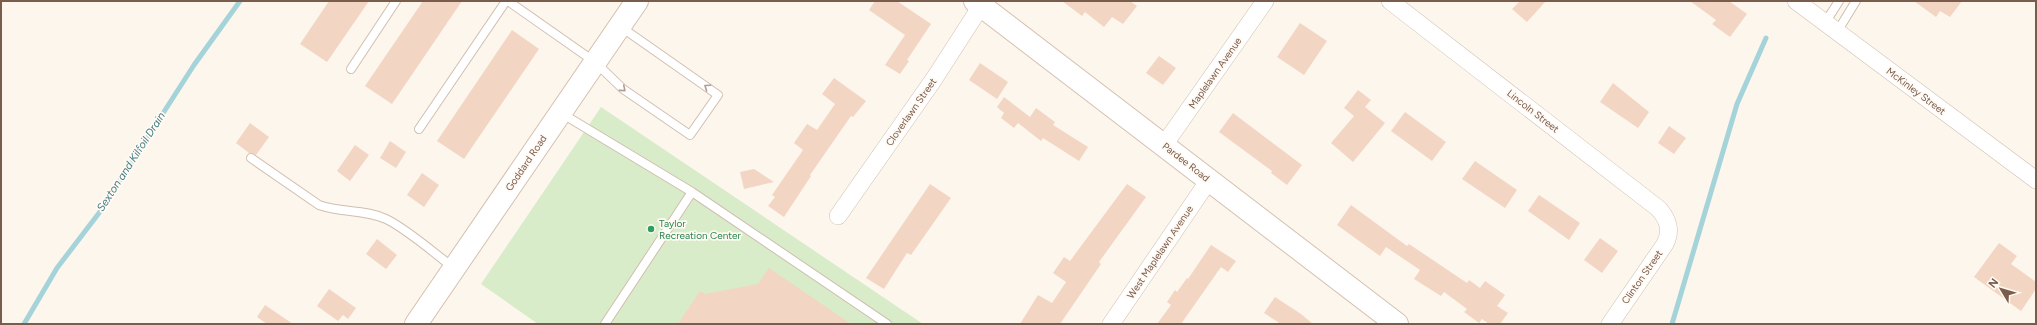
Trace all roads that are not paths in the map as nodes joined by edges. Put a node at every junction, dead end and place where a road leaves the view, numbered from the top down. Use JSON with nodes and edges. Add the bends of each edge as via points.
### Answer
{"nodes":[{"id":1,"x":396,"y":1,"type":"edge"},
{"id":2,"x":507,"y":1,"type":"edge"},
{"id":3,"x":637,"y":1,"type":"edge"},
{"id":4,"x":1265,"y":1,"type":"edge"},
{"id":5,"x":1390,"y":1,"type":"edge"},
{"id":6,"x":1796,"y":1,"type":"edge"},
{"id":7,"x":1840,"y":1,"type":"edge"},
{"id":8,"x":1856,"y":1,"type":"edge"},
{"id":9,"x":978,"y":3,"type":"edge"},
{"id":10,"x":620,"y":26,"type":"junction"},
{"id":11,"x":1831,"y":27,"type":"junction"},
{"id":12,"x":595,"y":62,"type":"junction"},
{"id":13,"x":351,"y":68,"type":"dead end"},
{"id":14,"x":560,"y":113,"type":"junction"},
{"id":15,"x":419,"y":129,"type":"dead end"},
{"id":16,"x":1164,"y":145,"type":"junction"},
{"id":17,"x":251,"y":158,"type":"dead end"},
{"id":18,"x":1209,"y":180,"type":"junction"},
{"id":19,"x":2036,"y":180,"type":"edge"},
{"id":20,"x":692,"y":192,"type":"junction"},
{"id":21,"x":838,"y":216,"type":"dead end"},
{"id":22,"x":1669,"y":227,"type":"joint"},
{"id":23,"x":454,"y":268,"type":"junction"},
{"id":24,"x":416,"y":324,"type":"edge"},
{"id":25,"x":605,"y":324,"type":"edge"},
{"id":26,"x":887,"y":324,"type":"edge"},
{"id":27,"x":1111,"y":324,"type":"edge"},
{"id":28,"x":1397,"y":324,"type":"edge"},
{"id":29,"x":1610,"y":324,"type":"edge"}],
"edges":[{"from":1,"to":13,"type":"lane"},
{"from":2,"to":12,"type":"lane"},
{"from":2,"to":15,"type":"lane"},
{"from":3,"to":10,"type":"main road","name":"Goddard Road"},
{"from":4,"to":16,"type":"street","name":"Maplelawn Avenue"},
{"from":5,"to":22,"type":"street","name":"Lincoln Street","via":[[1659,209]]},
{"from":6,"to":11,"type":"street","name":"McKinley Street"},
{"from":7,"to":11,"type":"lane"},
{"from":8,"to":11,"type":"lane"},
{"from":9,"to":16,"type":"main road","name":"Pardee Road"},
{"from":9,"to":21,"type":"street","name":"Cloverlawn Street","via":[[934,79]]},
{"from":10,"to":12,"type":"main road","name":"Goddard Road"},
{"from":12,"to":10,"type":"lane","one_way":true,"via":[[623,89],[690,135],[718,95]]},
{"from":11,"to":19,"type":"street","name":"McKinley Street"},
{"from":12,"to":14,"type":"main road","name":"Goddard Road"},
{"from":14,"to":20,"type":"lane"},
{"from":14,"to":23,"type":"main road","name":"Goddard Road"},
{"from":16,"to":18,"type":"main road","name":"Pardee Road"},
{"from":17,"to":23,"type":"lane","via":[[331,209],[386,218]]},
{"from":18,"to":27,"type":"street","name":"West Maplelawn Avenue"},
{"from":18,"to":28,"type":"main road","name":"Pardee Road"},
{"from":20,"to":25,"type":"lane"},
{"from":20,"to":26,"type":"lane"},
{"from":22,"to":29,"type":"street","name":"Clinton Street","via":[[1665,244]]},
{"from":23,"to":24,"type":"main road","name":"Goddard Road"}]}
